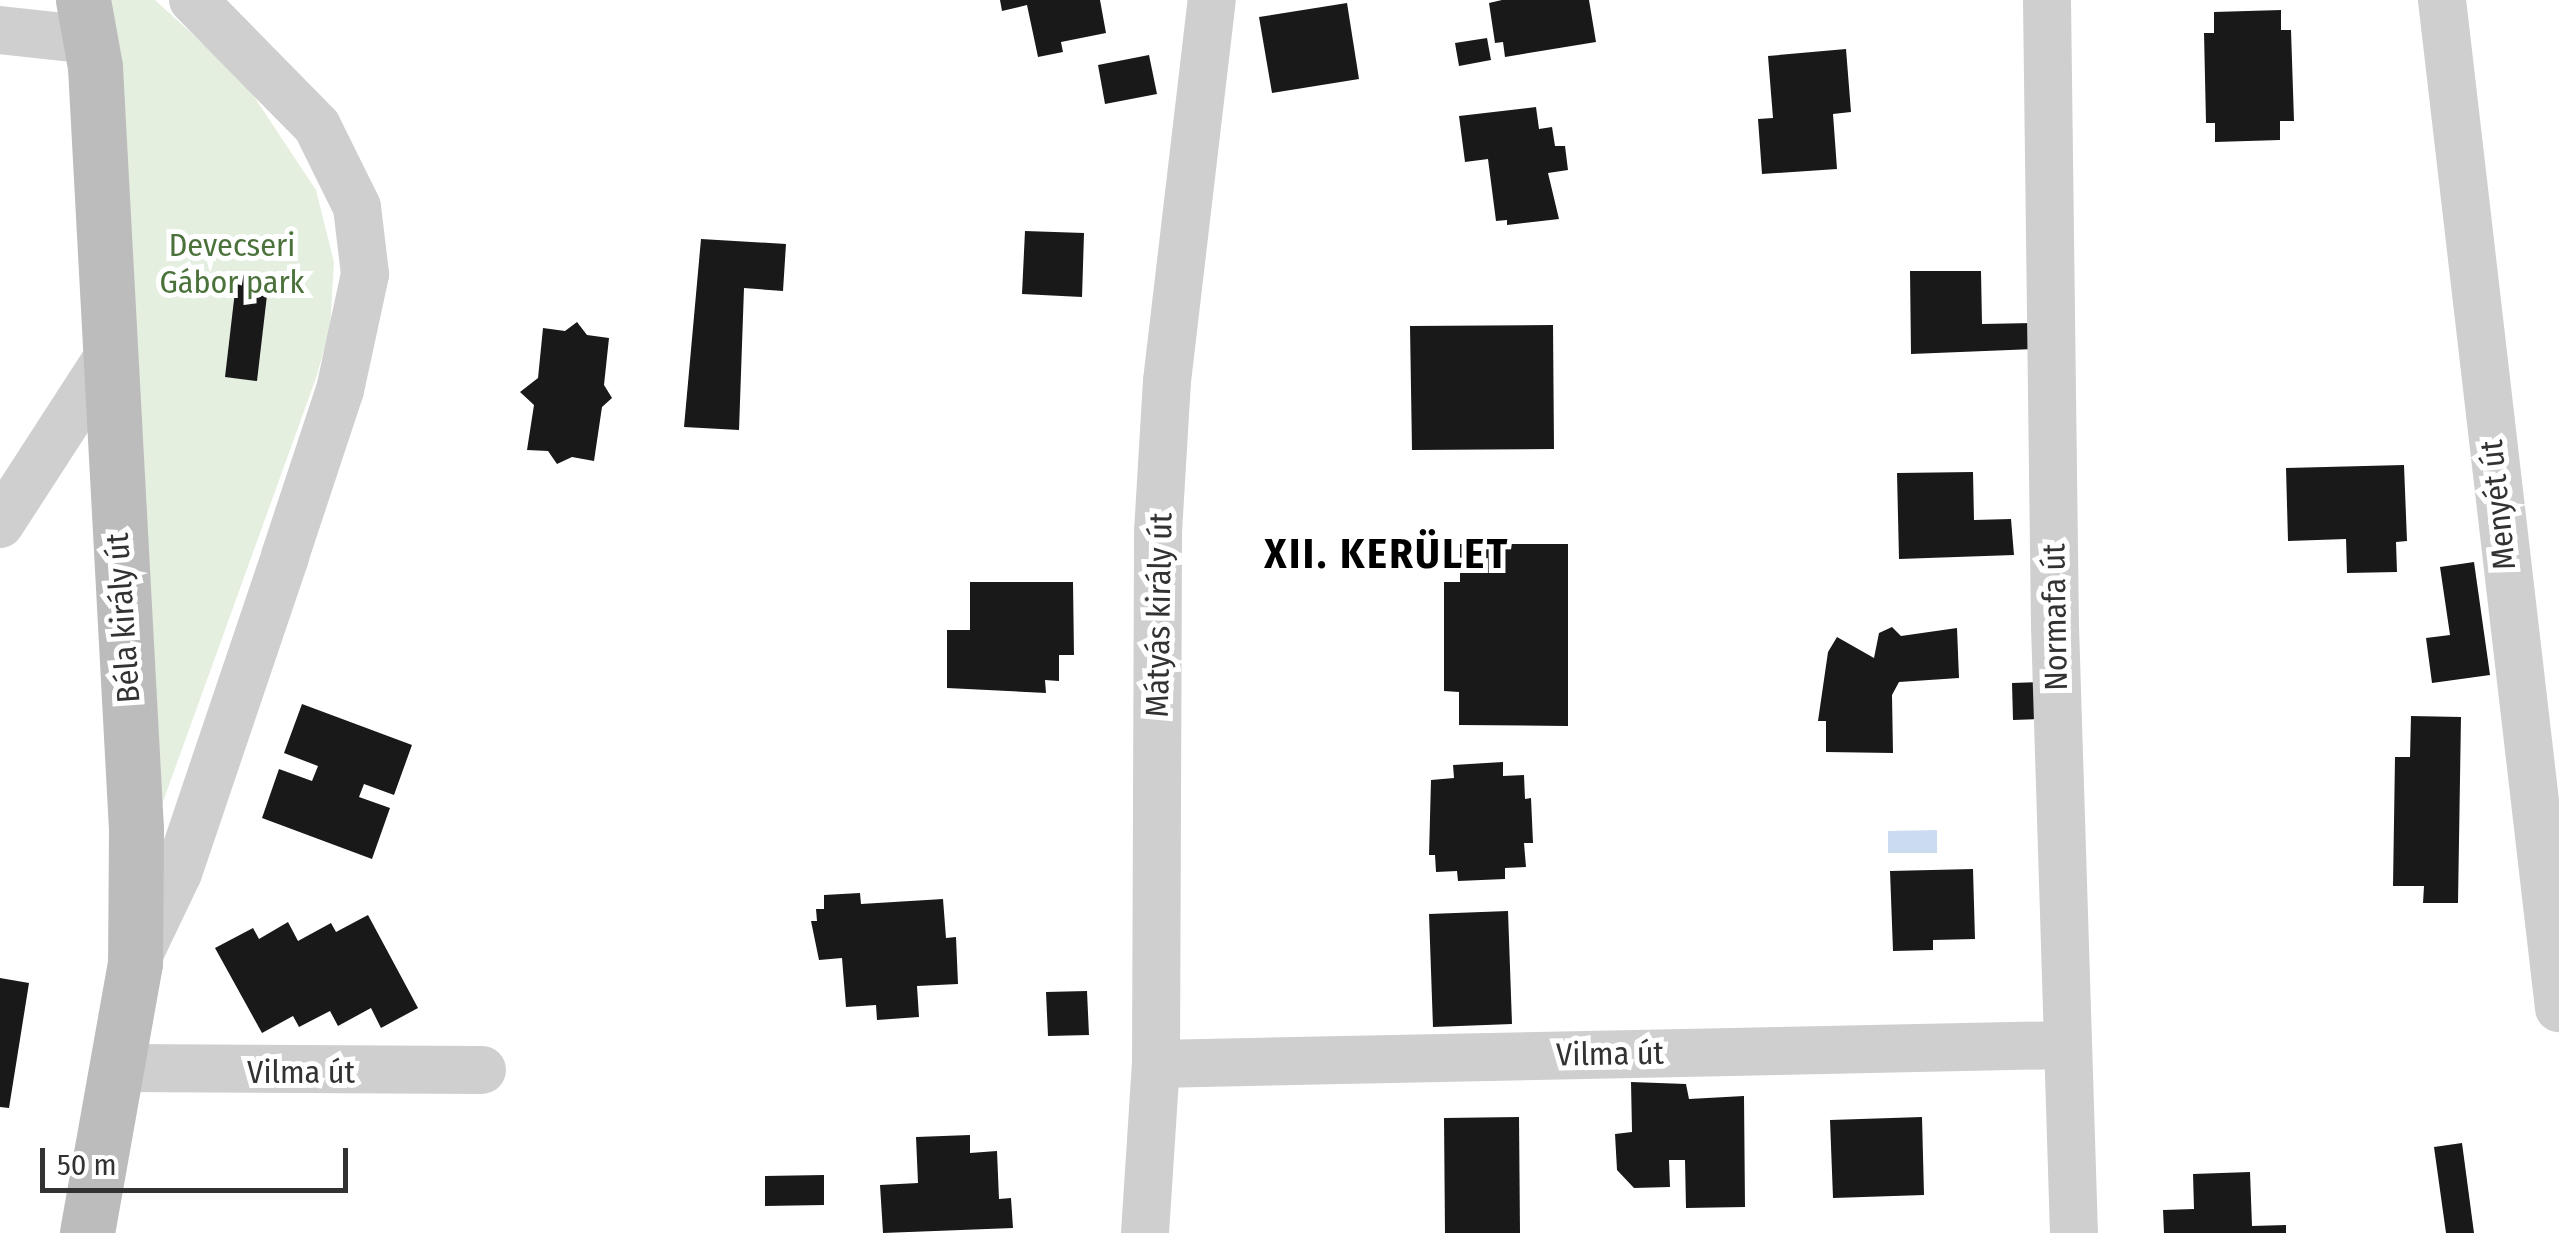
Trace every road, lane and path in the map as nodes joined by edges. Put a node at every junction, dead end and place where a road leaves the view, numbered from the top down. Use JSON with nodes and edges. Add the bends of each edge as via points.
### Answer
{"nodes":[{"id":1,"x":192,"y":0,"type":"edge"},
{"id":2,"x":1212,"y":0,"type":"edge"},
{"id":3,"x":2048,"y":0,"type":"edge"},
{"id":4,"x":2442,"y":0,"type":"edge"},
{"id":5,"x":88,"y":20,"type":"edge"},
{"id":6,"x":0,"y":30,"type":"edge"},
{"id":7,"x":106,"y":360,"type":"junction"},
{"id":8,"x":0,"y":524,"type":"edge"},
{"id":9,"x":135,"y":963,"type":"junction"},
{"id":10,"x":2559,"y":1008,"type":"edge"},
{"id":11,"x":2064,"y":1045,"type":"junction"},
{"id":12,"x":1156,"y":1064,"type":"junction"},
{"id":13,"x":120,"y":1068,"type":"junction"},
{"id":14,"x":482,"y":1070,"type":"dead end"},
{"id":15,"x":87,"y":1233,"type":"edge"},
{"id":16,"x":1145,"y":1233,"type":"edge"},
{"id":17,"x":2074,"y":1233,"type":"edge"}],
"edges":[{"from":1,"to":9,"type":"street","via":[[316,126],[357,207],[365,274],[340,390],[285,556],[178,874]]},
{"from":2,"to":12,"type":"street","name":"Mátyás király út","via":[[1167,381],[1159,514]]},
{"from":3,"to":11,"type":"street","name":"Normafa út"},
{"from":4,"to":10,"type":"street","name":"Menyét út"},
{"from":5,"to":6,"type":"street"},
{"from":5,"to":7,"type":"street","name":"Béla király út"},
{"from":7,"to":8,"type":"street"},
{"from":7,"to":9,"type":"street","name":"Béla király út","via":[[136,829]]},
{"from":9,"to":13,"type":"street","name":"Béla király út"},
{"from":11,"to":12,"type":"street","name":"Vilma út"},
{"from":11,"to":17,"type":"street","name":"Normafa út"},
{"from":12,"to":16,"type":"street","name":"Mátyás király út"},
{"from":13,"to":14,"type":"street","name":"Vilma út"},
{"from":13,"to":15,"type":"street","name":"Béla király út"}]}
